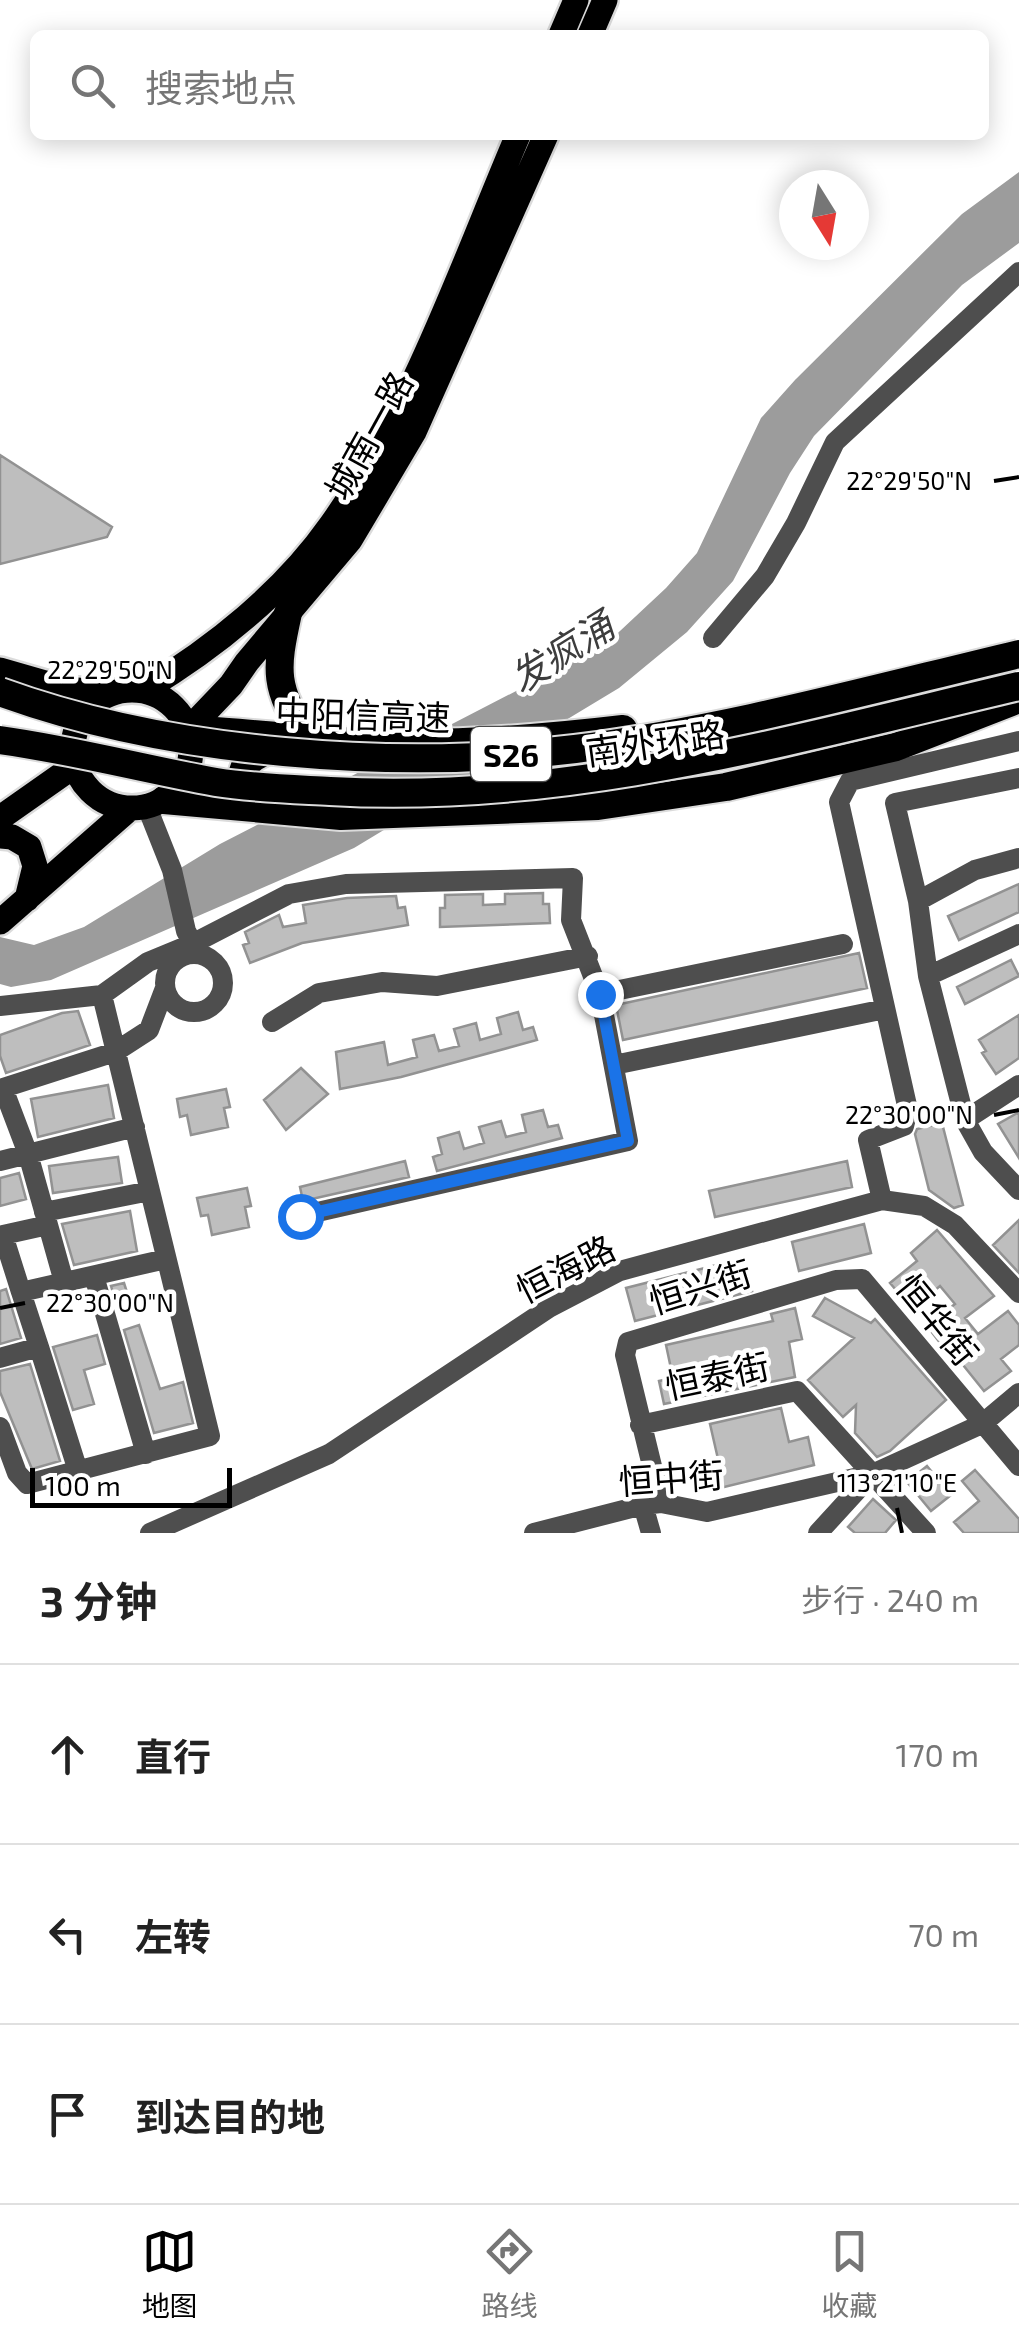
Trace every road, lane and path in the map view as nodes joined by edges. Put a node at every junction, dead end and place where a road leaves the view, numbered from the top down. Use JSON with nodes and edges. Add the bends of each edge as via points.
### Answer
{"nodes":[{"id":1,"x":576,"y":0,"type":"edge"},
{"id":2,"x":605,"y":0,"type":"edge"},
{"id":3,"x":563,"y":30,"type":"edge"},
{"id":4,"x":592,"y":30,"type":"edge"},
{"id":5,"x":516,"y":140,"type":"edge"},
{"id":6,"x":544,"y":140,"type":"edge"},
{"id":7,"x":1019,"y":272,"type":"edge"},
{"id":8,"x":340,"y":533,"type":"junction"},
{"id":9,"x":288,"y":613,"type":"junction"},
{"id":10,"x":713,"y":638,"type":"dead end"},
{"id":11,"x":1018,"y":668,"type":"edge"},
{"id":12,"x":0,"y":670,"type":"edge"},
{"id":13,"x":144,"y":690,"type":"junction"},
{"id":14,"x":0,"y":692,"type":"edge"},
{"id":15,"x":110,"y":693,"type":"junction"},
{"id":16,"x":1019,"y":699,"type":"edge"},
{"id":17,"x":0,"y":702,"type":"edge"},
{"id":18,"x":189,"y":729,"type":"junction"},
{"id":19,"x":307,"y":738,"type":"junction"},
{"id":20,"x":0,"y":739,"type":"edge"},
{"id":21,"x":1019,"y":740,"type":"edge"},
{"id":22,"x":0,"y":748,"type":"edge"},
{"id":23,"x":74,"y":766,"type":"junction"},
{"id":24,"x":1019,"y":778,"type":"edge"},
{"id":25,"x":147,"y":805,"type":"junction"},
{"id":26,"x":266,"y":809,"type":"junction"},
{"id":27,"x":0,"y":818,"type":"edge"},
{"id":28,"x":0,"y":836,"type":"edge"},
{"id":29,"x":1019,"y":858,"type":"edge"},
{"id":30,"x":27,"y":899,"type":"junction"},
{"id":31,"x":918,"y":901,"type":"junction"},
{"id":32,"x":0,"y":922,"type":"edge"},
{"id":33,"x":1019,"y":934,"type":"edge"},
{"id":34,"x":193,"y":942,"type":"junction"},
{"id":35,"x":843,"y":944,"type":"dead end"},
{"id":36,"x":588,"y":956,"type":"junction"},
{"id":37,"x":928,"y":976,"type":"junction"},
{"id":38,"x":164,"y":988,"type":"junction"},
{"id":39,"x":600,"y":994,"type":"junction"},
{"id":40,"x":102,"y":996,"type":"junction"},
{"id":41,"x":0,"y":1006,"type":"edge"},
{"id":42,"x":885,"y":1009,"type":"junction"},
{"id":43,"x":272,"y":1022,"type":"dead end"},
{"id":44,"x":115,"y":1052,"type":"junction"},
{"id":45,"x":614,"y":1065,"type":"junction"},
{"id":46,"x":1019,"y":1084,"type":"edge"},
{"id":47,"x":965,"y":1120,"type":"junction"},
{"id":48,"x":135,"y":1127,"type":"junction"},
{"id":49,"x":28,"y":1154,"type":"junction"},
{"id":50,"x":0,"y":1161,"type":"edge"},
{"id":51,"x":1019,"y":1190,"type":"edge"},
{"id":52,"x":150,"y":1191,"type":"junction"},
{"id":53,"x":882,"y":1200,"type":"junction"},
{"id":54,"x":300,"y":1216,"type":"dead end"},
{"id":55,"x":46,"y":1219,"type":"junction"},
{"id":56,"x":2,"y":1235,"type":"edge"},
{"id":57,"x":166,"y":1259,"type":"junction"},
{"id":58,"x":94,"y":1276,"type":"junction"},
{"id":59,"x":836,"y":1280,"type":"joint"},
{"id":60,"x":64,"y":1282,"type":"junction"},
{"id":61,"x":21,"y":1292,"type":"junction"},
{"id":62,"x":1019,"y":1294,"type":"edge"},
{"id":63,"x":39,"y":1347,"type":"junction"},
{"id":64,"x":0,"y":1358,"type":"edge"},
{"id":65,"x":1019,"y":1393,"type":"edge"},
{"id":66,"x":982,"y":1424,"type":"junction"},
{"id":67,"x":640,"y":1425,"type":"junction"},
{"id":68,"x":0,"y":1427,"type":"edge"},
{"id":69,"x":146,"y":1454,"type":"junction"},
{"id":70,"x":1019,"y":1466,"type":"edge"},
{"id":71,"x":78,"y":1471,"type":"junction"},
{"id":72,"x":872,"y":1474,"type":"junction"},
{"id":73,"x":652,"y":1504,"type":"junction"},
{"id":74,"x":578,"y":1526,"type":"edge"},
{"id":75,"x":150,"y":1533,"type":"edge"},
{"id":76,"x":534,"y":1533,"type":"edge"},
{"id":77,"x":652,"y":1533,"type":"edge"},
{"id":78,"x":818,"y":1533,"type":"edge"},
{"id":79,"x":926,"y":1533,"type":"edge"}],
"edges":[{"from":1,"to":3,"type":"main road"},
{"from":2,"to":4,"type":"main road"},
{"from":5,"to":8,"type":"main road","name":"城南一路"},
{"from":6,"to":8,"type":"main road","name":"城南一路","via":[[414,432]]},
{"from":7,"to":10,"type":"street","via":[[835,442],[764,576]]},
{"from":8,"to":9,"type":"main road","name":"城南一路"},
{"from":8,"to":13,"type":"main road","name":"城南一路","via":[[203,654]]},
{"from":9,"to":18,"type":"main road","name":"城南一路"},
{"from":9,"to":19,"type":"highway","via":[[280,685]]},
{"from":11,"to":14,"type":"highway","name":"中阳信高速","number":"S26","bridge":true,"via":[[576,748],[500,755],[363,757],[229,746],[144,732]]},
{"from":11,"to":17,"type":"highway","name":"南外环路","via":[[690,745],[474,769],[339,769],[204,755],[110,736]]},
{"from":11,"to":19,"type":"highway","via":[[852,686],[536,740]]},
{"from":11,"to":20,"type":"highway","number":"S26","bridge":true,"via":[[822,733],[623,774],[498,790],[334,792],[220,782]]},
{"from":12,"to":15,"type":"main road","via":[[66,690]]},
{"from":13,"to":15,"type":"main road"},
{"from":13,"to":18,"type":"main road","via":[[179,711]]},
{"from":15,"to":23,"type":"main road","via":[[83,715],[72,748]]},
{"from":16,"to":20,"type":"highway","name":"南外环路","bridge":true,"via":[[748,766],[652,783],[462,800],[278,798],[164,781]]},
{"from":16,"to":26,"type":"highway","via":[[896,747],[726,788],[598,806],[409,815]]},
{"from":18,"to":19,"type":"highway"},
{"from":18,"to":25,"type":"main road","via":[[189,769],[179,786]]},
{"from":19,"to":26,"type":"highway","via":[[260,752],[245,766],[244,788]]},
{"from":21,"to":42,"type":"street","via":[[850,780],[839,802]]},
{"from":22,"to":23,"type":"main road"},
{"from":23,"to":25,"type":"main road","via":[[95,796],[111,805]]},
{"from":23,"to":27,"type":"main road"},
{"from":24,"to":31,"type":"street","via":[[895,803]]},
{"from":25,"to":26,"type":"highway"},
{"from":25,"to":30,"type":"main road"},
{"from":25,"to":34,"type":"street"},
{"from":28,"to":30,"type":"main road","via":[[29,847],[35,866]]},
{"from":29,"to":31,"type":"street","via":[[975,870]]},
{"from":30,"to":32,"type":"main road"},
{"from":31,"to":37,"type":"street"},
{"from":33,"to":37,"type":"street"},
{"from":34,"to":36,"type":"street","via":[[289,894],[327,887],[573,878],[571,920]]},
{"from":34,"to":38,"type":"street","via":[[174,960]]},
{"from":34,"to":38,"type":"street","via":[[222,975],[216,1001],[191,1012],[174,1004]]},
{"from":34,"to":40,"type":"street","via":[[148,962]]},
{"from":35,"to":39,"type":"street"},
{"from":36,"to":39,"type":"street"},
{"from":36,"to":43,"type":"street","via":[[437,986],[382,982],[319,993]]},
{"from":37,"to":47,"type":"street"},
{"from":38,"to":44,"type":"street","via":[[148,1030]]},
{"from":39,"to":45,"type":"street"},
{"from":40,"to":41,"type":"street"},
{"from":40,"to":44,"type":"street"},
{"from":42,"to":45,"type":"street"},
{"from":42,"to":53,"type":"street","via":[[908,1110],[904,1126],[868,1140]]},
{"from":44,"to":48,"type":"street"},
{"from":44,"to":49,"type":"street","via":[[3,1088]]},
{"from":45,"to":54,"type":"street","via":[[628,1141]]},
{"from":46,"to":47,"type":"street"},
{"from":47,"to":51,"type":"street","via":[[983,1152]]},
{"from":48,"to":49,"type":"street"},
{"from":48,"to":52,"type":"street"},
{"from":49,"to":50,"type":"street"},
{"from":49,"to":55,"type":"street"},
{"from":52,"to":55,"type":"street"},
{"from":52,"to":57,"type":"street"},
{"from":53,"to":62,"type":"street","name":"恒海路","via":[[924,1206],[956,1226]]},
{"from":53,"to":75,"type":"street","name":"恒海路","via":[[620,1271],[550,1308],[329,1454]]},
{"from":55,"to":56,"type":"street"},
{"from":55,"to":60,"type":"street"},
{"from":56,"to":61,"type":"street"},
{"from":57,"to":58,"type":"street"},
{"from":57,"to":69,"type":"street","via":[[210,1436]]},
{"from":58,"to":60,"type":"street"},
{"from":58,"to":69,"type":"street"},
{"from":59,"to":66,"type":"street","name":"恒华街","via":[[862,1278]]},
{"from":59,"to":67,"type":"street","name":"恒兴街","via":[[628,1342]]},
{"from":60,"to":61,"type":"street"},
{"from":61,"to":63,"type":"street"},
{"from":63,"to":64,"type":"street"},
{"from":63,"to":71,"type":"street"},
{"from":65,"to":66,"type":"street","name":"恒中街"},
{"from":66,"to":70,"type":"street","name":"恒华街"},
{"from":66,"to":72,"type":"street","name":"恒中街"},
{"from":67,"to":72,"type":"street","name":"恒泰街","via":[[797,1391]]},
{"from":67,"to":73,"type":"street","name":"恒兴街"},
{"from":68,"to":71,"type":"street","via":[[26,1484]]},
{"from":69,"to":71,"type":"street"},
{"from":72,"to":73,"type":"street","name":"恒中街","via":[[706,1512]]},
{"from":72,"to":78,"type":"street","name":"恒中街"},
{"from":72,"to":79,"type":"street","name":"恒泰街"},
{"from":73,"to":74,"type":"street","name":"恒中街"},
{"from":73,"to":77,"type":"street","name":"恒兴街"},
{"from":74,"to":76,"type":"street","name":"恒中街"}]}
